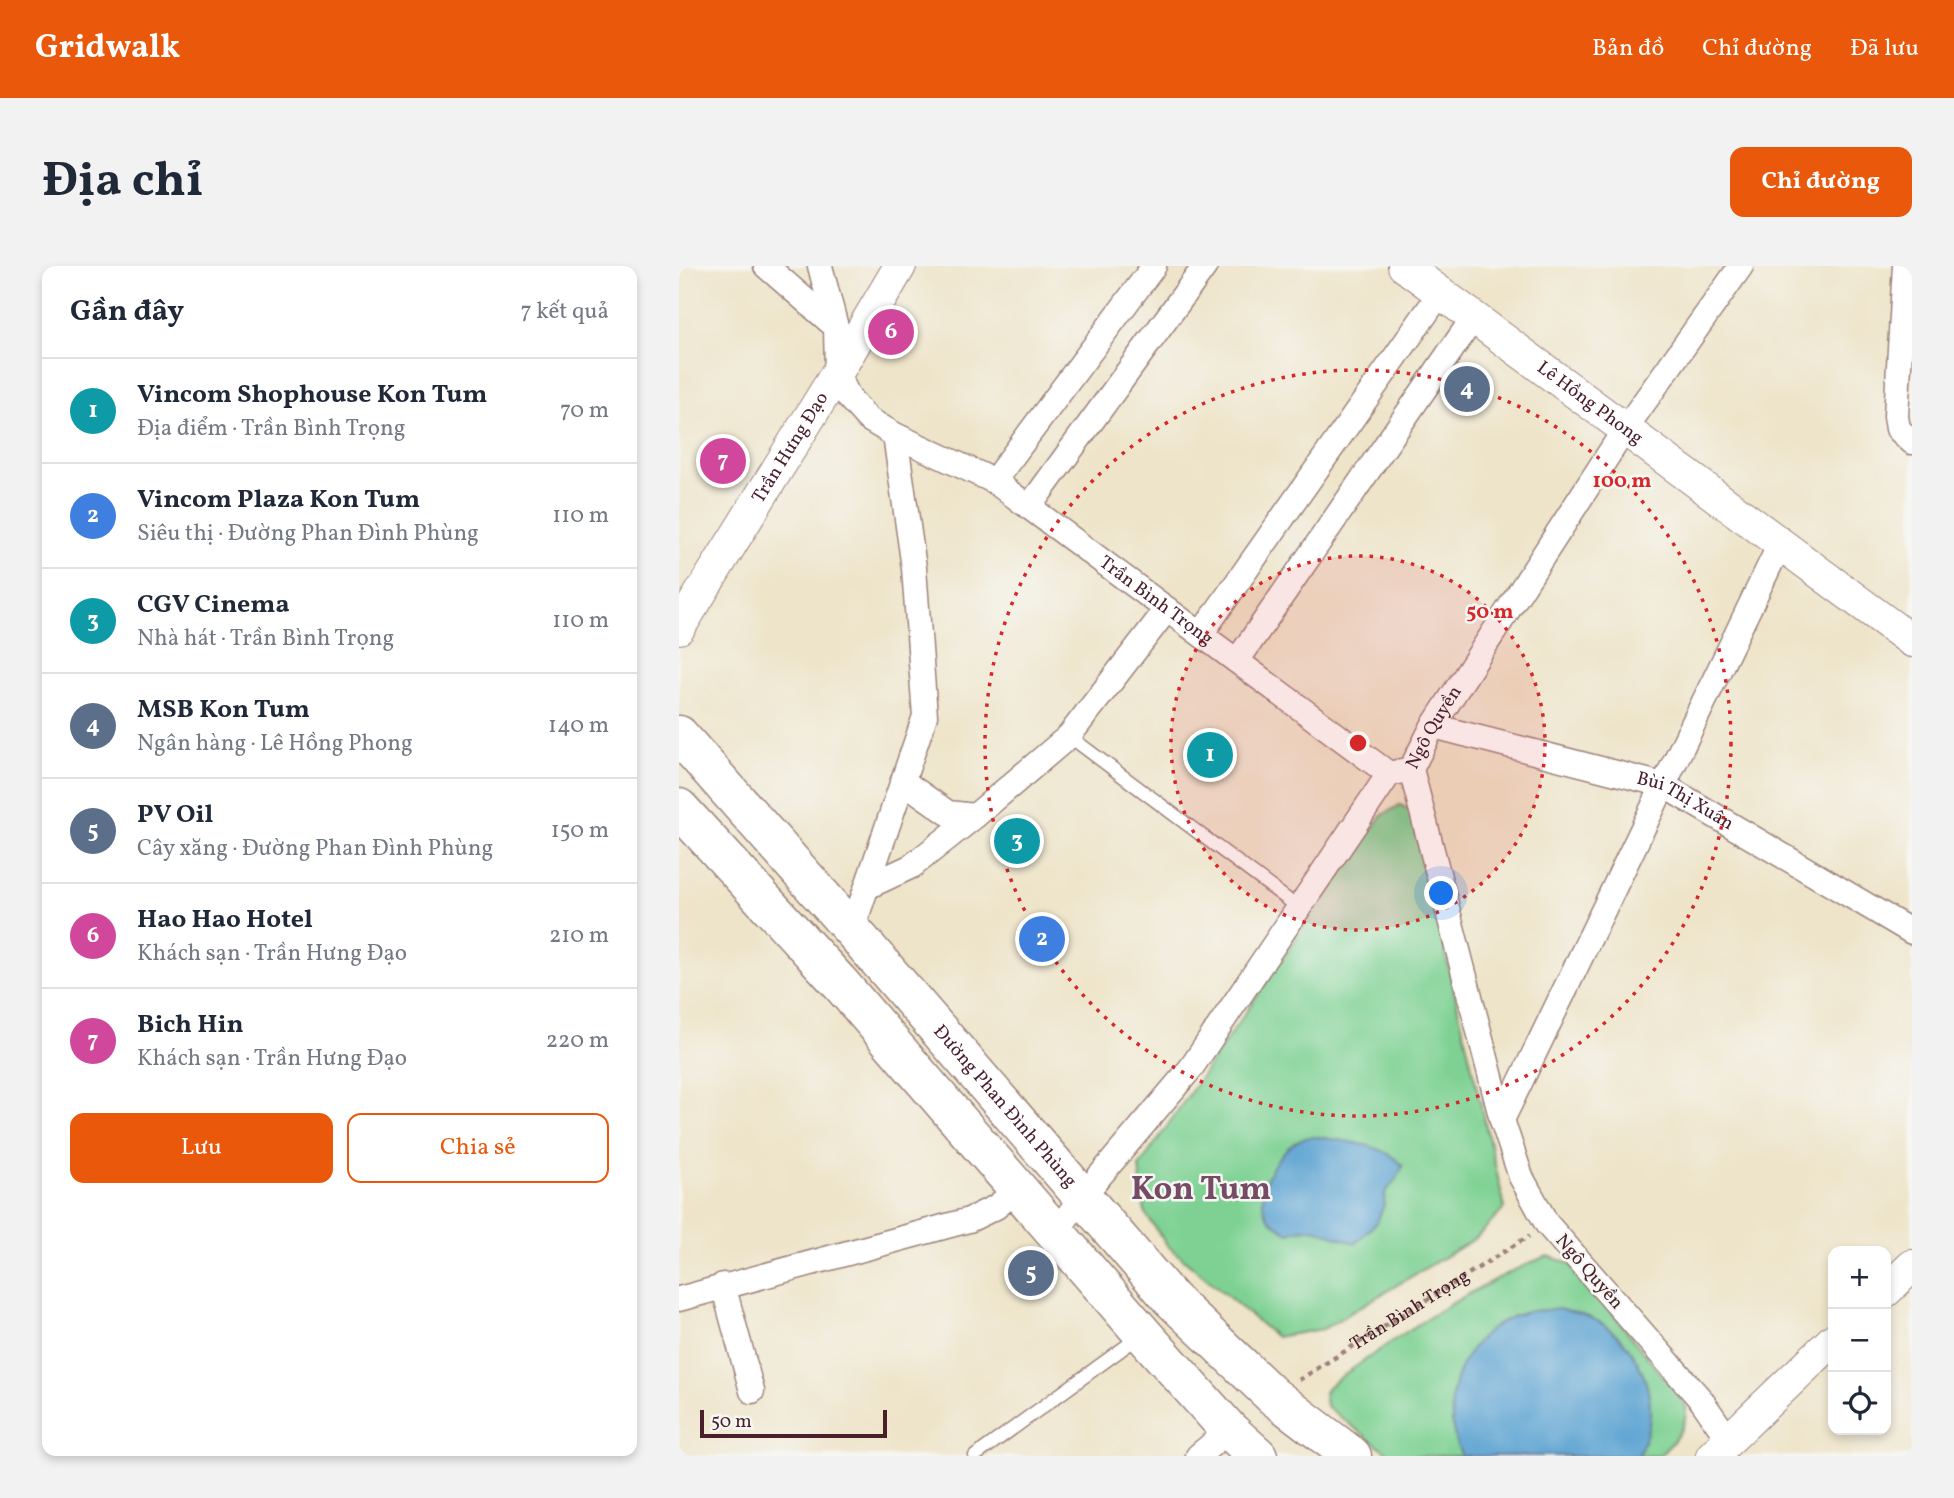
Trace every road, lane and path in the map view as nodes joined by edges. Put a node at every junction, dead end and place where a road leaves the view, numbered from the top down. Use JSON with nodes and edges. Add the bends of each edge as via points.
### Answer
{"nodes":[{"id":1,"x":766,"y":266,"type":"edge"},
{"id":2,"x":820,"y":266,"type":"edge"},
{"id":3,"x":900,"y":266,"type":"edge"},
{"id":4,"x":1154,"y":266,"type":"edge"},
{"id":5,"x":1205,"y":266,"type":"edge"},
{"id":6,"x":1404,"y":266,"type":"edge"},
{"id":7,"x":1741,"y":266,"type":"edge"},
{"id":8,"x":1905,"y":266,"type":"edge"},
{"id":9,"x":1441,"y":292,"type":"junction"},
{"id":10,"x":1474,"y":317,"type":"junction"},
{"id":11,"x":836,"y":327,"type":"junction"},
{"id":12,"x":837,"y":373,"type":"junction"},
{"id":13,"x":1625,"y":429,"type":"junction"},
{"id":14,"x":895,"y":435,"type":"junction"},
{"id":15,"x":1912,"y":442,"type":"edge"},
{"id":16,"x":994,"y":481,"type":"junction"},
{"id":17,"x":1028,"y":507,"type":"junction"},
{"id":18,"x":1780,"y":544,"type":"junction"},
{"id":19,"x":1167,"y":609,"type":"junction"},
{"id":20,"x":679,"y":628,"type":"edge"},
{"id":21,"x":1201,"y":634,"type":"junction"},
{"id":22,"x":1910,"y":634,"type":"edge"},
{"id":23,"x":1237,"y":662,"type":"junction"},
{"id":24,"x":1433,"y":726,"type":"junction"},
{"id":25,"x":679,"y":735,"type":"edge"},
{"id":26,"x":1069,"y":736,"type":"junction"},
{"id":27,"x":1400,"y":771,"type":"junction"},
{"id":28,"x":904,"y":782,"type":"junction"},
{"id":29,"x":1663,"y":785,"type":"junction"},
{"id":30,"x":679,"y":808,"type":"edge"},
{"id":31,"x":975,"y":816,"type":"junction"},
{"id":32,"x":867,"y":887,"type":"junction"},
{"id":33,"x":1299,"y":908,"type":"junction"},
{"id":34,"x":852,"y":930,"type":"junction"},
{"id":35,"x":1912,"y":932,"type":"edge"},
{"id":36,"x":1502,"y":1120,"type":"junction"},
{"id":37,"x":1017,"y":1189,"type":"junction"},
{"id":38,"x":1082,"y":1197,"type":"junction"},
{"id":39,"x":1547,"y":1224,"type":"junction"},
{"id":40,"x":1055,"y":1233,"type":"junction"},
{"id":41,"x":1912,"y":1266,"type":"edge"},
{"id":42,"x":723,"y":1286,"type":"junction"},
{"id":43,"x":1891,"y":1286,"type":"edge"},
{"id":44,"x":679,"y":1299,"type":"edge"},
{"id":45,"x":1143,"y":1334,"type":"junction"},
{"id":46,"x":1828,"y":1345,"type":"edge"},
{"id":47,"x":752,"y":1391,"type":"dead end"},
{"id":48,"x":1273,"y":1396,"type":"junction"},
{"id":49,"x":1229,"y":1430,"type":"junction"},
{"id":50,"x":1725,"y":1450,"type":"edge"},
{"id":51,"x":975,"y":1456,"type":"edge"},
{"id":52,"x":1198,"y":1456,"type":"edge"},
{"id":53,"x":1258,"y":1456,"type":"edge"},
{"id":54,"x":1352,"y":1456,"type":"edge"}],
"edges":[{"from":1,"to":11,"type":"street"},
{"from":2,"to":11,"type":"street"},
{"from":3,"to":12,"type":"street","name":"Trần Hưng Đạo"},
{"from":4,"to":16,"type":"street"},
{"from":5,"to":17,"type":"street"},
{"from":6,"to":9,"type":"street","name":"Lê Hồng Phong"},
{"from":7,"to":13,"type":"street","name":"Ngô Quyền"},
{"from":8,"to":15,"type":"street","via":[[1896,416],[1898,429]]},
{"from":9,"to":10,"type":"street","name":"Lê Hồng Phong"},
{"from":9,"to":21,"type":"street"},
{"from":10,"to":13,"type":"street","name":"Lê Hồng Phong"},
{"from":10,"to":23,"type":"street"},
{"from":11,"to":12,"type":"street"},
{"from":12,"to":14,"type":"street","name":"Trần Bình Trọng","via":[[849,398],[868,419]]},
{"from":12,"to":20,"type":"street","name":"Trần Hưng Đạo"},
{"from":13,"to":18,"type":"street","name":"Lê Hồng Phong"},
{"from":13,"to":24,"type":"street","name":"Ngô Quyền"},
{"from":14,"to":16,"type":"street","name":"Trần Bình Trọng"},
{"from":14,"to":28,"type":"street","via":[[914,568],[925,716]]},
{"from":16,"to":17,"type":"street","name":"Trần Bình Trọng"},
{"from":17,"to":19,"type":"street","name":"Trần Bình Trọng"},
{"from":18,"to":22,"type":"street","name":"Lê Hồng Phong"},
{"from":18,"to":29,"type":"street"},
{"from":19,"to":21,"type":"street","name":"Trần Bình Trọng"},
{"from":19,"to":26,"type":"street"},
{"from":21,"to":23,"type":"street","name":"Trần Bình Trọng"},
{"from":23,"to":27,"type":"street","name":"Trần Bình Trọng"},
{"from":24,"to":27,"type":"street","name":"Ngô Quyền"},
{"from":24,"to":29,"type":"street","name":"Bùi Thị Xuân"},
{"from":25,"to":34,"type":"main road","name":"Đường Phan Đình Phùng"},
{"from":26,"to":31,"type":"street"},
{"from":26,"to":33,"type":"lane"},
{"from":27,"to":33,"type":"street","name":"Ngô Quyền"},
{"from":27,"to":36,"type":"street","name":"Ngô Quyền"},
{"from":28,"to":31,"type":"street","via":[[948,813]]},
{"from":28,"to":32,"type":"street"},
{"from":29,"to":35,"type":"street","name":"Bùi Thị Xuân"},
{"from":29,"to":36,"type":"street"},
{"from":30,"to":37,"type":"main road","via":[[839,982]]},
{"from":31,"to":32,"type":"street","via":[[912,866]]},
{"from":32,"to":34,"type":"street"},
{"from":33,"to":38,"type":"street","name":"Ngô Quyền","via":[[1191,1068]]},
{"from":34,"to":38,"type":"main road","name":"Đường Phan Đình Phùng"},
{"from":36,"to":39,"type":"street","name":"Ngô Quyền","via":[[1521,1177]]},
{"from":37,"to":40,"type":"main road"},
{"from":37,"to":42,"type":"street","via":[[996,1207],[969,1220]]},
{"from":38,"to":40,"type":"street","name":"Ngô Quyền"},
{"from":38,"to":48,"type":"main road","name":"Đường Phan Đình Phùng","via":[[1171,1299]]},
{"from":39,"to":48,"type":"path","name":"Trần Bình Trọng"},
{"from":39,"to":50,"type":"street","name":"Ngô Quyền","via":[[1702,1401]]},
{"from":40,"to":45,"type":"main road"},
{"from":41,"to":43,"type":"street"},
{"from":42,"to":44,"type":"street"},
{"from":42,"to":47,"type":"street"},
{"from":45,"to":49,"type":"main road"},
{"from":45,"to":51,"type":"lane"},
{"from":46,"to":50,"type":"street"},
{"from":48,"to":54,"type":"main road","name":"Đường Phan Đình Phùng"},
{"from":49,"to":52,"type":"street"},
{"from":49,"to":53,"type":"main road"}]}
